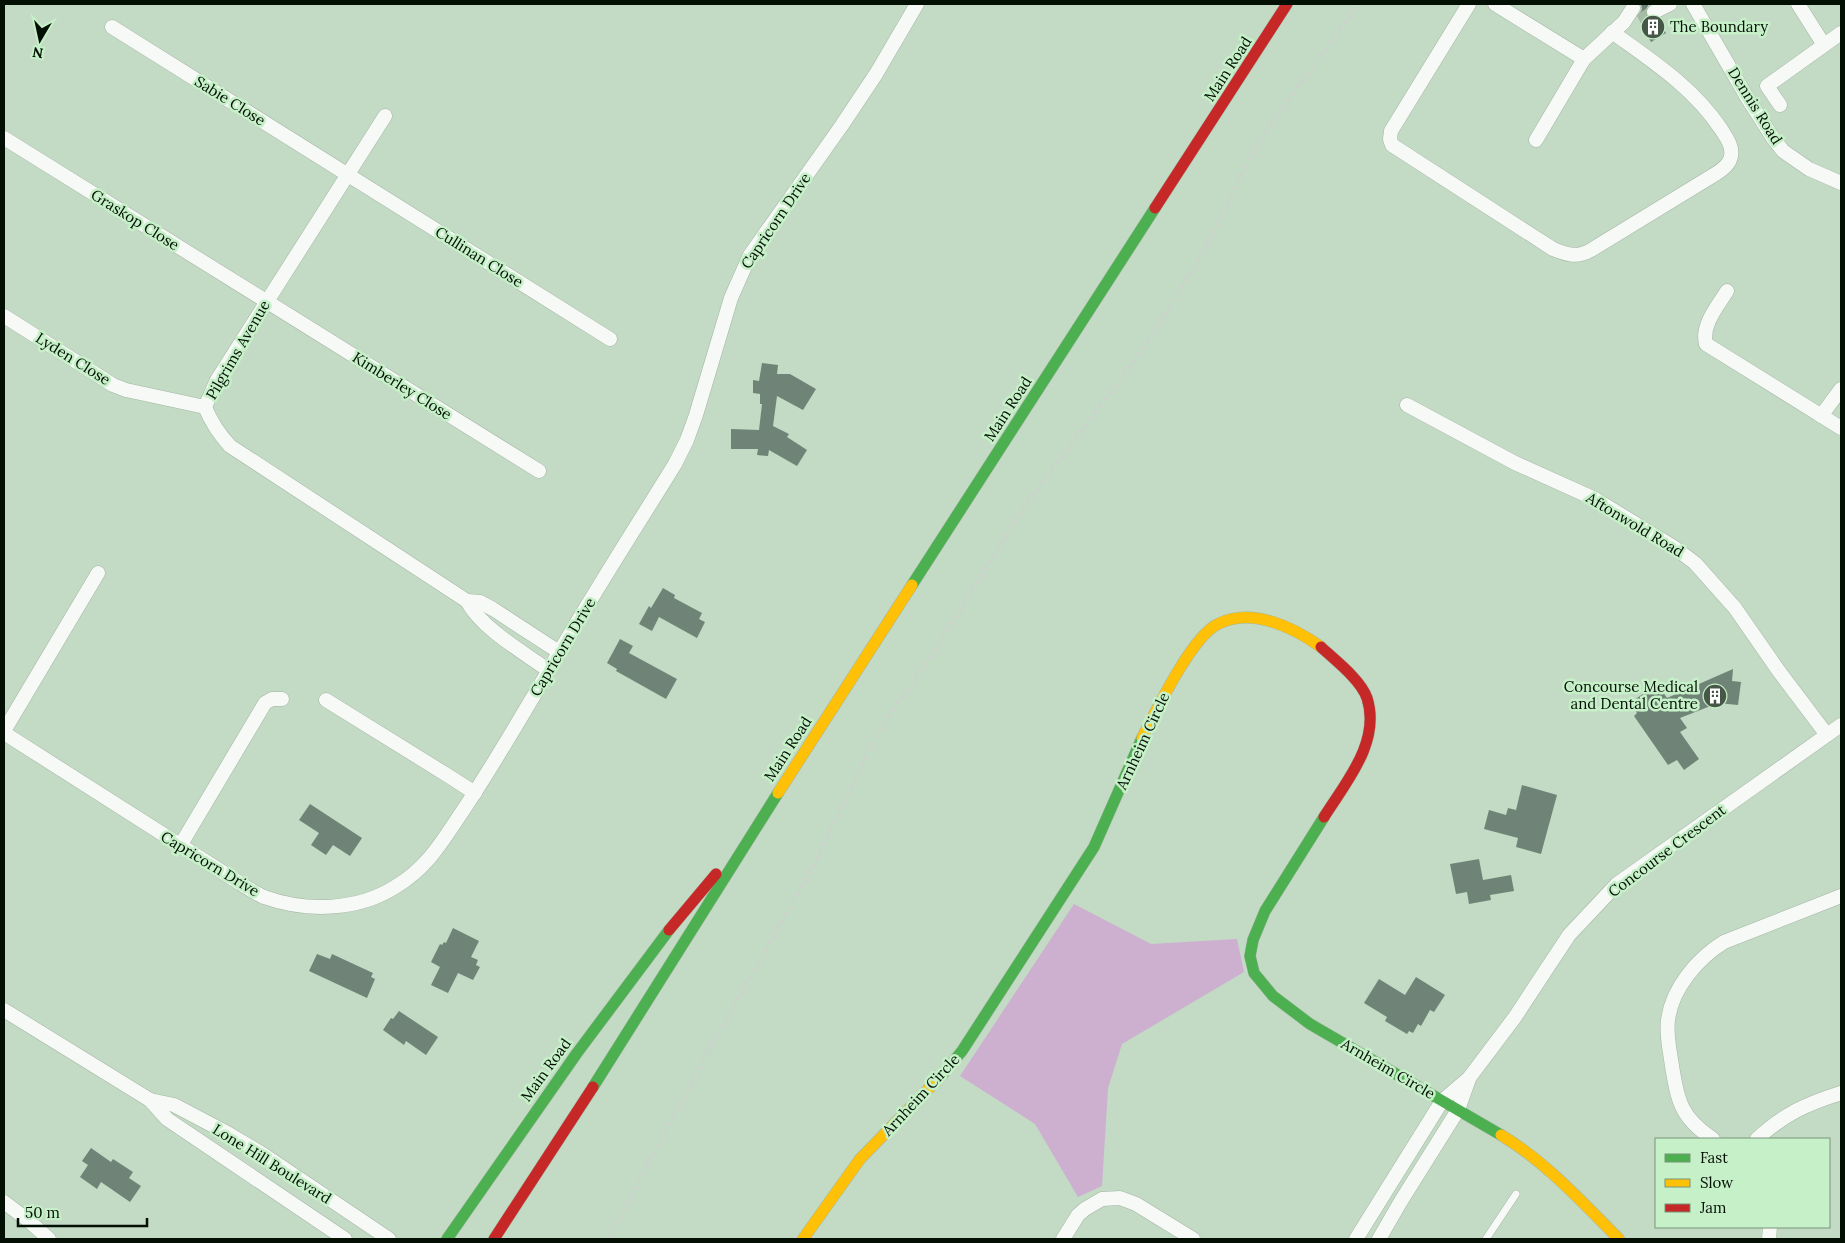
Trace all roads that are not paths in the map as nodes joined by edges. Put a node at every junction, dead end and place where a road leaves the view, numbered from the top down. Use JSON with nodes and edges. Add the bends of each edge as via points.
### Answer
{"nodes":[{"id":1,"x":917,"y":4,"type":"edge"},
{"id":2,"x":1287,"y":4,"type":"edge"},
{"id":3,"x":1469,"y":4,"type":"edge"},
{"id":4,"x":1495,"y":4,"type":"edge"},
{"id":5,"x":1670,"y":4,"type":"edge"},
{"id":6,"x":1693,"y":4,"type":"edge"},
{"id":7,"x":1798,"y":4,"type":"edge"},
{"id":8,"x":1654,"y":12,"type":"tunnel mouth"},
{"id":9,"x":1636,"y":15,"type":"tunnel mouth"},
{"id":10,"x":112,"y":27,"type":"dead end"},
{"id":11,"x":1612,"y":32,"type":"junction"},
{"id":12,"x":1841,"y":33,"type":"edge"},
{"id":13,"x":1824,"y":45,"type":"junction"},
{"id":14,"x":1584,"y":59,"type":"junction"},
{"id":15,"x":1780,"y":105,"type":"dead end"},
{"id":16,"x":385,"y":116,"type":"dead end"},
{"id":17,"x":4,"y":138,"type":"edge"},
{"id":18,"x":1536,"y":140,"type":"dead end"},
{"id":19,"x":348,"y":174,"type":"junction"},
{"id":20,"x":1841,"y":183,"type":"edge"},
{"id":21,"x":1727,"y":291,"type":"dead end"},
{"id":22,"x":265,"y":302,"type":"junction"},
{"id":23,"x":4,"y":316,"type":"edge"},
{"id":24,"x":610,"y":339,"type":"dead end"},
{"id":25,"x":1841,"y":389,"type":"edge"},
{"id":26,"x":1407,"y":405,"type":"dead end"},
{"id":27,"x":205,"y":406,"type":"junction"},
{"id":28,"x":1821,"y":416,"type":"junction"},
{"id":29,"x":1841,"y":428,"type":"edge"},
{"id":30,"x":539,"y":471,"type":"dead end"},
{"id":31,"x":98,"y":573,"type":"dead end"},
{"id":32,"x":467,"y":600,"type":"junction"},
{"id":33,"x":559,"y":652,"type":"junction"},
{"id":34,"x":548,"y":670,"type":"junction"},
{"id":35,"x":282,"y":699,"type":"dead end"},
{"id":36,"x":326,"y":700,"type":"dead end"},
{"id":37,"x":1841,"y":725,"type":"edge"},
{"id":38,"x":4,"y":732,"type":"edge"},
{"id":39,"x":1827,"y":735,"type":"junction"},
{"id":40,"x":474,"y":794,"type":"junction"},
{"id":41,"x":753,"y":831,"type":"junction"},
{"id":42,"x":180,"y":846,"type":"junction"},
{"id":43,"x":1841,"y":896,"type":"edge"},
{"id":44,"x":4,"y":1010,"type":"edge"},
{"id":45,"x":1469,"y":1078,"type":"junction"},
{"id":46,"x":1841,"y":1094,"type":"edge"},
{"id":47,"x":150,"y":1100,"type":"junction"},
{"id":48,"x":1442,"y":1100,"type":"junction"},
{"id":49,"x":1458,"y":1110,"type":"junction"},
{"id":50,"x":1712,"y":1138,"type":"edge"},
{"id":51,"x":1758,"y":1138,"type":"edge"},
{"id":52,"x":1516,"y":1194,"type":"dead end"},
{"id":53,"x":4,"y":1202,"type":"edge"},
{"id":54,"x":49,"y":1239,"type":"edge"},
{"id":55,"x":345,"y":1239,"type":"edge"},
{"id":56,"x":389,"y":1239,"type":"edge"},
{"id":57,"x":447,"y":1239,"type":"edge"},
{"id":58,"x":494,"y":1239,"type":"edge"},
{"id":59,"x":803,"y":1239,"type":"edge"},
{"id":60,"x":1063,"y":1239,"type":"edge"},
{"id":61,"x":1193,"y":1239,"type":"edge"},
{"id":62,"x":1356,"y":1239,"type":"edge"},
{"id":63,"x":1379,"y":1239,"type":"edge"},
{"id":64,"x":1486,"y":1239,"type":"edge"},
{"id":65,"x":1619,"y":1239,"type":"edge"}],
"edges":[{"from":1,"to":33,"type":"street","name":"Capricorn Drive","via":[[842,125],[750,255],[731,298],[687,440]]},
{"from":2,"to":41,"type":"main road","name":"Main Road"},
{"from":3,"to":11,"type":"street","via":[[1391,131],[1390,139],[1392,144],[1567,255],[1576,256],[1591,250],[1717,173],[1731,158],[1732,149],[1725,135],[1696,96]]},
{"from":4,"to":14,"type":"street"},
{"from":5,"to":8,"type":"street"},
{"from":6,"to":20,"type":"street","name":"Dennis Road","via":[[1753,107],[1783,151],[1809,169]]},
{"from":7,"to":13,"type":"street"},
{"from":9,"to":11,"type":"street"},
{"from":10,"to":19,"type":"street","name":"Sabie Close"},
{"from":11,"to":14,"type":"street"},
{"from":12,"to":13,"type":"street"},
{"from":13,"to":15,"type":"street","via":[[1767,86]]},
{"from":14,"to":18,"type":"street"},
{"from":16,"to":19,"type":"street","name":"Pilgrims Avenue"},
{"from":17,"to":22,"type":"street","name":"Graskop Close"},
{"from":19,"to":22,"type":"street","name":"Pilgrims Avenue"},
{"from":19,"to":24,"type":"street","name":"Cullinan Close"},
{"from":21,"to":28,"type":"street","via":[[1707,324],[1706,344]]},
{"from":22,"to":27,"type":"street","name":"Pilgrims Avenue","via":[[217,380]]},
{"from":22,"to":30,"type":"street","name":"Kimberley Close"},
{"from":23,"to":27,"type":"street","name":"Lyden Close","via":[[113,385]]},
{"from":25,"to":28,"type":"street"},
{"from":26,"to":39,"type":"street","name":"Aftonwold Road","via":[[1515,463],[1595,499],[1695,563],[1735,608]]},
{"from":27,"to":32,"type":"street","name":"Pilgrims Avenue","via":[[212,423],[230,446]]},
{"from":28,"to":29,"type":"street"},
{"from":31,"to":38,"type":"street"},
{"from":32,"to":33,"type":"street","name":"Pilgrims Avenue","via":[[493,609]]},
{"from":32,"to":34,"type":"street","name":"Pilgrims Avenue","via":[[483,622]]},
{"from":33,"to":34,"type":"street","name":"Capricorn Drive"},
{"from":34,"to":40,"type":"street","name":"Capricorn Drive"},
{"from":35,"to":42,"type":"street","via":[[264,702]]},
{"from":36,"to":40,"type":"street"},
{"from":37,"to":39,"type":"street","name":"Concourse Crescent"},
{"from":38,"to":42,"type":"street","name":"Capricorn Drive"},
{"from":39,"to":45,"type":"street","name":"Concourse Crescent","via":[[1617,884],[1569,935],[1515,1017]]},
{"from":40,"to":42,"type":"street","name":"Capricorn Drive","via":[[430,859],[416,873],[394,888],[342,906],[315,907],[262,896]]},
{"from":41,"to":57,"type":"main road","name":"Main Road","via":[[666,932],[535,1111]]},
{"from":41,"to":58,"type":"main road","name":"Main Road","via":[[671,966]]},
{"from":43,"to":50,"type":"street","via":[[1724,942],[1700,960],[1676,995],[1670,1010],[1668,1041],[1681,1107],[1691,1121]]},
{"from":44,"to":47,"type":"street","name":"Lone Hill Boulevard"},
{"from":45,"to":48,"type":"street","name":"Concourse Crescent"},
{"from":45,"to":49,"type":"street","name":"Concourse Crescent"},
{"from":46,"to":51,"type":"street","via":[[1811,1102],[1794,1111]]},
{"from":47,"to":55,"type":"street","name":"Lone Hill Boulevard","via":[[167,1119]]},
{"from":47,"to":56,"type":"street","name":"Lone Hill Boulevard","via":[[174,1105],[229,1134]]},
{"from":48,"to":49,"type":"main road","name":"Arnheim Circle"},
{"from":48,"to":59,"type":"main road","name":"Arnheim Circle","via":[[1293,1012],[1273,996],[1254,973],[1250,956],[1265,911],[1363,755],[1371,722],[1367,697],[1351,674],[1320,646],[1291,629],[1263,619],[1244,617],[1217,624],[1188,656],[1153,713],[1094,847],[967,1043],[938,1080],[860,1158]]},
{"from":48,"to":62,"type":"street","name":"Concourse Crescent"},
{"from":49,"to":63,"type":"street","name":"Concourse Crescent"},
{"from":49,"to":65,"type":"main road","name":"Arnheim Circle","via":[[1521,1147]]},
{"from":52,"to":64,"type":"lane"},
{"from":53,"to":54,"type":"street"},
{"from":60,"to":61,"type":"street","via":[[1085,1209],[1102,1200],[1120,1198],[1136,1204]]}]}
